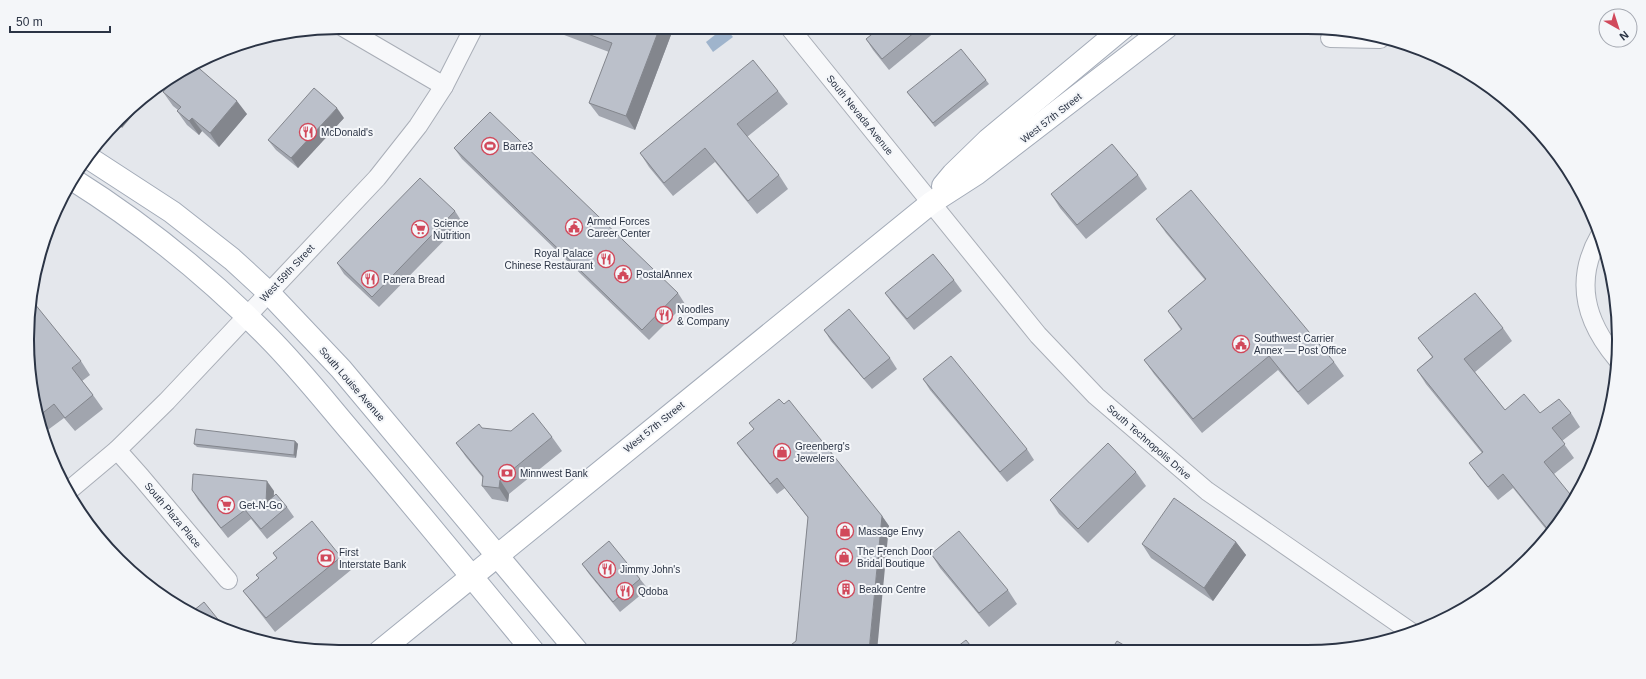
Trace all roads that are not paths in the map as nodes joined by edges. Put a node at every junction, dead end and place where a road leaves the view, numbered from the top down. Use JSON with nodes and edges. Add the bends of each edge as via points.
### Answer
{"nodes":[{"id":1,"x":355,"y":34,"type":"edge"},
{"id":2,"x":470,"y":34,"type":"edge"},
{"id":3,"x":795,"y":34,"type":"edge"},
{"id":4,"x":1116,"y":34,"type":"edge"},
{"id":5,"x":1158,"y":34,"type":"edge"},
{"id":6,"x":1330,"y":38,"type":"dead end"},
{"id":7,"x":1356,"y":39,"type":"edge"},
{"id":8,"x":444,"y":86,"type":"junction"},
{"id":9,"x":92,"y":160,"type":"edge"},
{"id":10,"x":78,"y":183,"type":"edge"},
{"id":11,"x":930,"y":203,"type":"junction"},
{"id":12,"x":1596,"y":242,"type":"edge"},
{"id":13,"x":269,"y":293,"type":"junction"},
{"id":14,"x":247,"y":316,"type":"junction"},
{"id":15,"x":1611,"y":351,"type":"edge"},
{"id":16,"x":117,"y":450,"type":"junction"},
{"id":17,"x":73,"y":487,"type":"edge"},
{"id":18,"x":496,"y":556,"type":"junction"},
{"id":19,"x":472,"y":577,"type":"junction"},
{"id":20,"x":228,"y":580,"type":"dead end"},
{"id":21,"x":1406,"y":629,"type":"edge"},
{"id":22,"x":388,"y":645,"type":"edge"},
{"id":23,"x":527,"y":645,"type":"edge"},
{"id":24,"x":572,"y":645,"type":"edge"}],
"edges":[{"from":1,"to":8,"type":"street"},
{"from":2,"to":8,"type":"street","name":"West 59th Street"},
{"from":3,"to":11,"type":"street","name":"South Nevada Avenue"},
{"from":4,"to":11,"type":"main road","name":"West 57th Street","via":[[988,140],[953,174]]},
{"from":5,"to":11,"type":"main road","name":"West 57th Street","via":[[976,174]]},
{"from":6,"to":7,"type":"street"},
{"from":8,"to":13,"type":"street","name":"West 59th Street","via":[[418,126],[377,178]]},
{"from":9,"to":13,"type":"main road","name":"South Louise Avenue","via":[[178,216],[232,259]]},
{"from":10,"to":14,"type":"main road","via":[[156,238]]},
{"from":11,"to":18,"type":"main road","name":"West 57th Street"},
{"from":11,"to":21,"type":"street","name":"South Technopolis Drive","via":[[1038,335],[1096,396],[1127,424],[1207,491]]},
{"from":12,"to":15,"type":"street","via":[[1589,258],[1586,297],[1597,332]]},
{"from":13,"to":14,"type":"street","name":"West 59th Street"},
{"from":13,"to":18,"type":"main road","name":"South Louise Avenue","via":[[341,369]]},
{"from":14,"to":16,"type":"street","name":"West 59th Street"},
{"from":14,"to":19,"type":"main road","via":[[293,364]]},
{"from":16,"to":17,"type":"street","name":"West 59th Street"},
{"from":16,"to":20,"type":"street","name":"South Plaza Place"},
{"from":18,"to":19,"type":"main road","name":"West 57th Street"},
{"from":18,"to":24,"type":"main road","name":"South Louise Avenue"},
{"from":19,"to":22,"type":"main road","name":"West 57th Street"},
{"from":19,"to":23,"type":"main road"}]}
